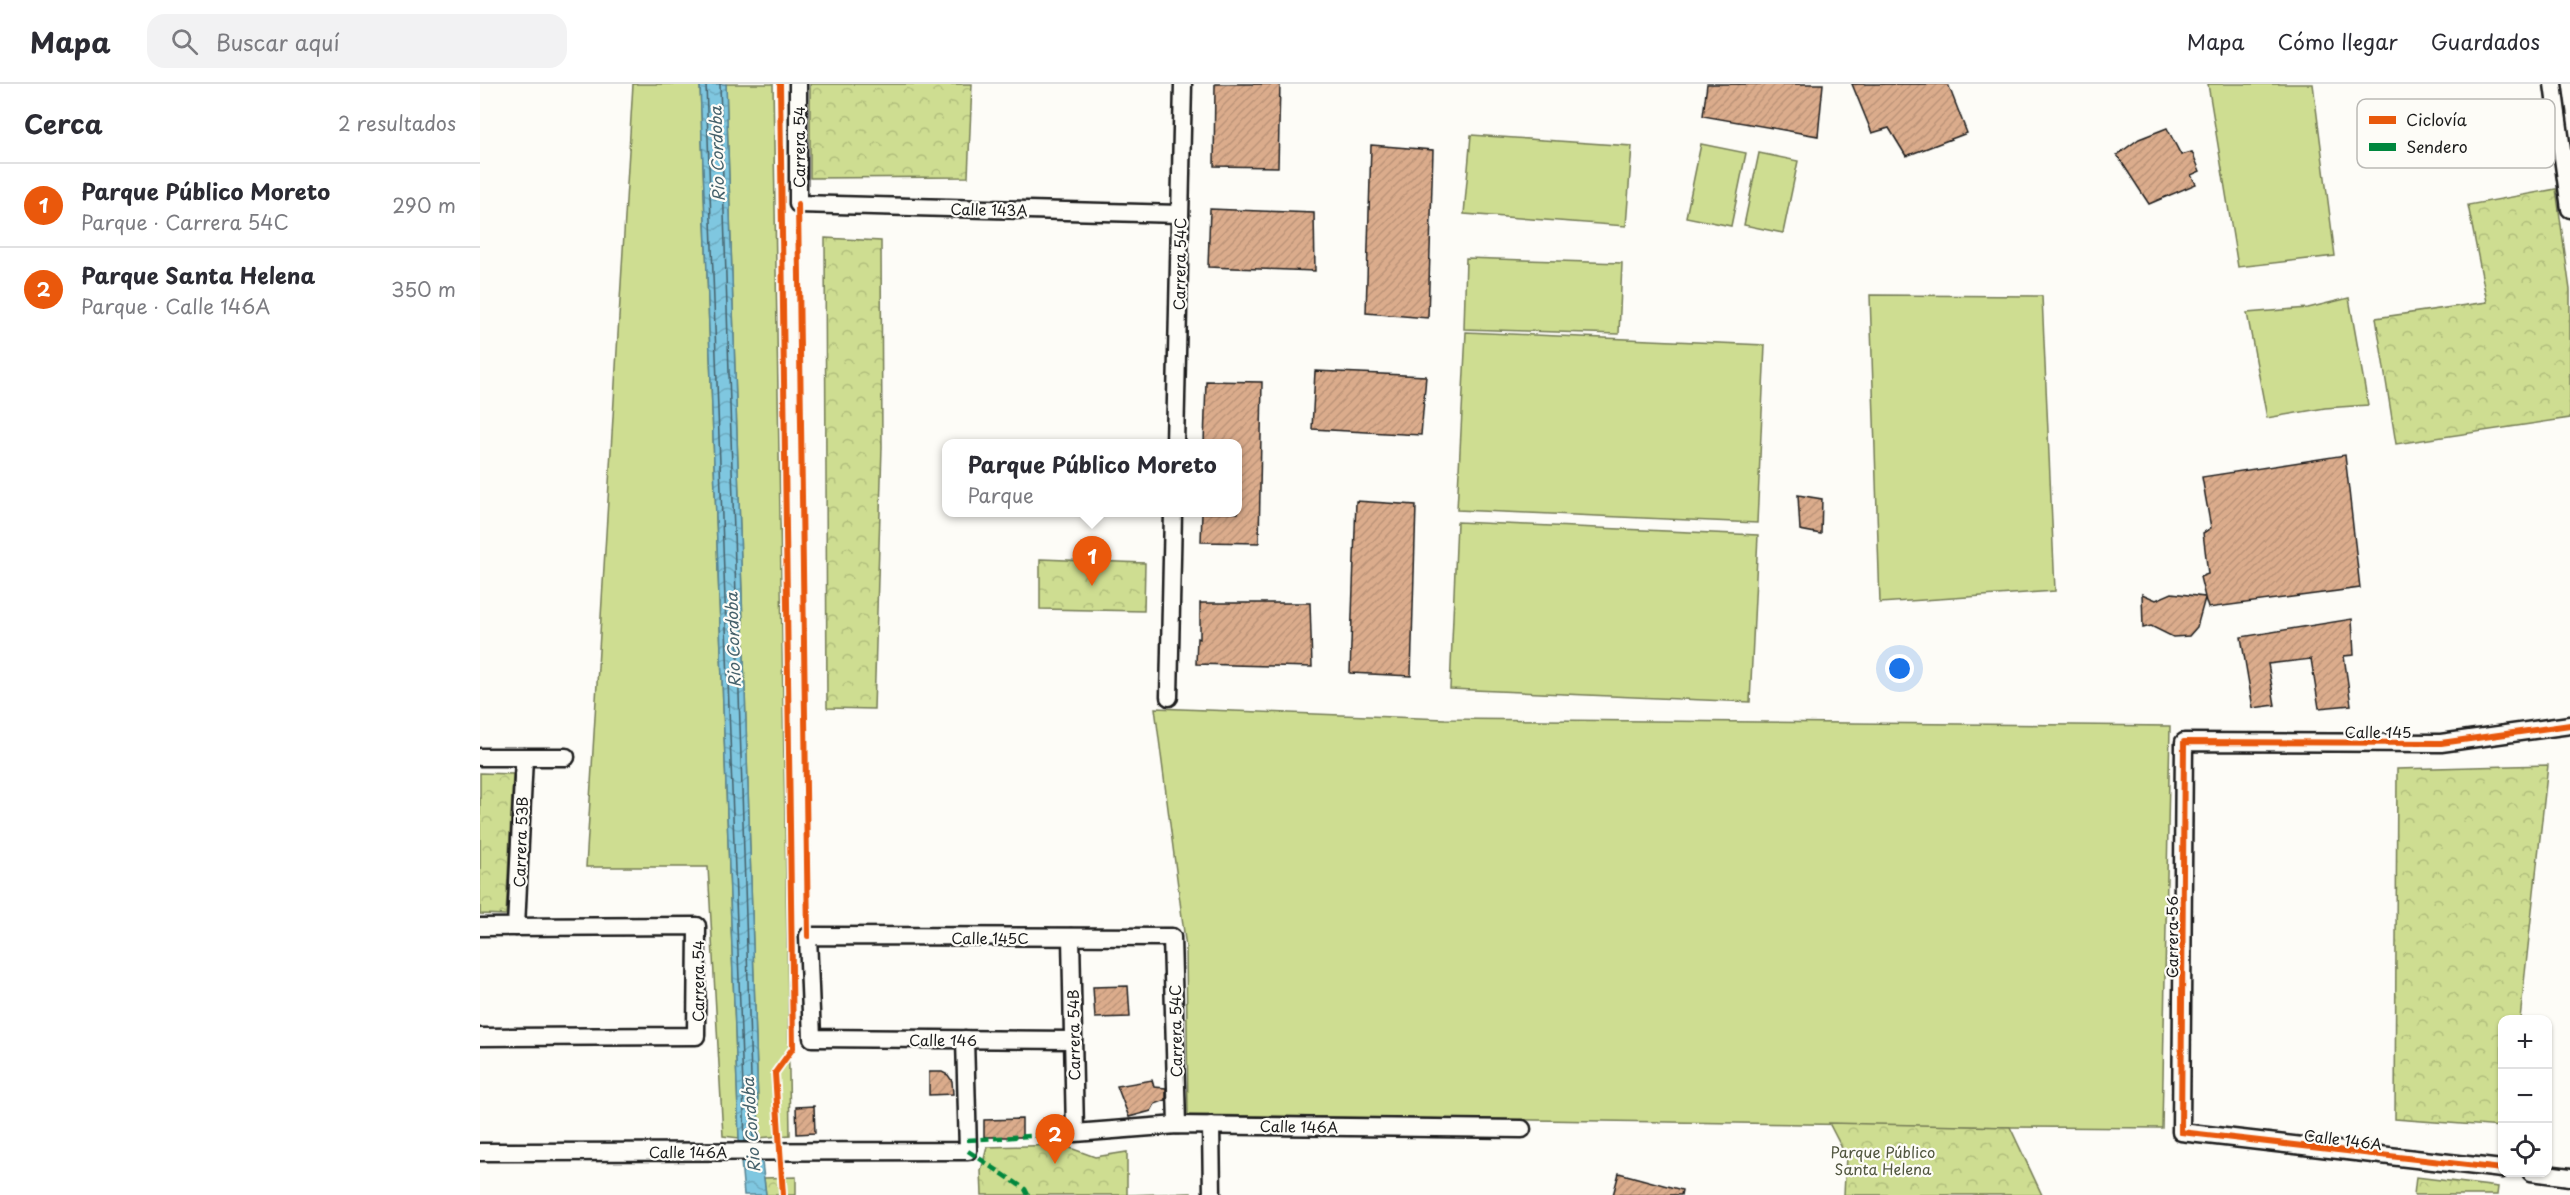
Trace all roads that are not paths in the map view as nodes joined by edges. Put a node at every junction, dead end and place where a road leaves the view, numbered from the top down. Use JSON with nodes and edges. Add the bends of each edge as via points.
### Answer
{"nodes":[{"id":1,"x":798,"y":84,"type":"edge"},
{"id":2,"x":1183,"y":84,"type":"edge"},
{"id":3,"x":2553,"y":84,"type":"edge"},
{"id":4,"x":798,"y":204,"type":"joint"},
{"id":5,"x":2570,"y":209,"type":"edge"},
{"id":6,"x":1180,"y":213,"type":"junction"},
{"id":7,"x":1175,"y":439,"type":"edge"},
{"id":8,"x":1173,"y":517,"type":"edge"},
{"id":9,"x":1169,"y":697,"type":"dead end"},
{"id":10,"x":2570,"y":725,"type":"edge"},
{"id":11,"x":2184,"y":742,"type":"joint"},
{"id":12,"x":480,"y":757,"type":"edge"},
{"id":13,"x":524,"y":757,"type":"junction"},
{"id":14,"x":566,"y":757,"type":"dead end"},
{"id":15,"x":480,"y":927,"type":"edge"},
{"id":16,"x":516,"y":927,"type":"junction"},
{"id":17,"x":1071,"y":937,"type":"junction"},
{"id":18,"x":1172,"y":937,"type":"joint"},
{"id":19,"x":480,"y":1036,"type":"edge"},
{"id":20,"x":812,"y":1038,"type":"joint"},
{"id":21,"x":965,"y":1039,"type":"junction"},
{"id":22,"x":1073,"y":1040,"type":"junction"},
{"id":23,"x":1177,"y":1125,"type":"junction"},
{"id":24,"x":1211,"y":1125,"type":"junction"},
{"id":25,"x":1522,"y":1129,"type":"dead end"},
{"id":26,"x":2181,"y":1132,"type":"joint"},
{"id":27,"x":1075,"y":1133,"type":"joint"},
{"id":28,"x":480,"y":1152,"type":"edge"},
{"id":29,"x":2498,"y":1169,"type":"edge"},
{"id":30,"x":2552,"y":1175,"type":"edge"},
{"id":31,"x":2570,"y":1177,"type":"edge"},
{"id":32,"x":1212,"y":1195,"type":"edge"}],
"edges":[{"from":1,"to":4,"type":"street","name":"Carrera 54"},
{"from":2,"to":6,"type":"street","name":"Carrera 54C"},
{"from":3,"to":5,"type":"street"},
{"from":4,"to":6,"type":"street","name":"Calle 143A"},
{"from":6,"to":7,"type":"street","name":"Carrera 54C"},
{"from":8,"to":9,"type":"street"},
{"from":10,"to":11,"type":"street","name":"Calle 145","via":[[2441,743]]},
{"from":11,"to":26,"type":"street","name":"Carrera 56"},
{"from":12,"to":13,"type":"street"},
{"from":13,"to":14,"type":"street"},
{"from":13,"to":16,"type":"street","name":"Carrera 53B"},
{"from":15,"to":16,"type":"street"},
{"from":16,"to":19,"type":"street","name":"Carrera 54","via":[[697,926],[696,1036]]},
{"from":17,"to":18,"type":"street","name":"Calle 145C"},
{"from":17,"to":20,"type":"street","name":"Calle 145C","via":[[808,936]]},
{"from":17,"to":22,"type":"street","name":"Carrera 54B"},
{"from":18,"to":23,"type":"street","name":"Carrera 54C"},
{"from":20,"to":21,"type":"street","name":"Calle 146"},
{"from":21,"to":22,"type":"street","name":"Calle 146"},
{"from":21,"to":28,"type":"street","name":"Calle 146A","via":[[968,1151]]},
{"from":22,"to":27,"type":"street","name":"Carrera 54B"},
{"from":23,"to":24,"type":"street","name":"Calle 146A"},
{"from":23,"to":27,"type":"street","name":"Calle 146A"},
{"from":24,"to":25,"type":"street","name":"Calle 146A"},
{"from":24,"to":32,"type":"street"},
{"from":26,"to":29,"type":"street","name":"Calle 146A"},
{"from":30,"to":31,"type":"street"}]}
